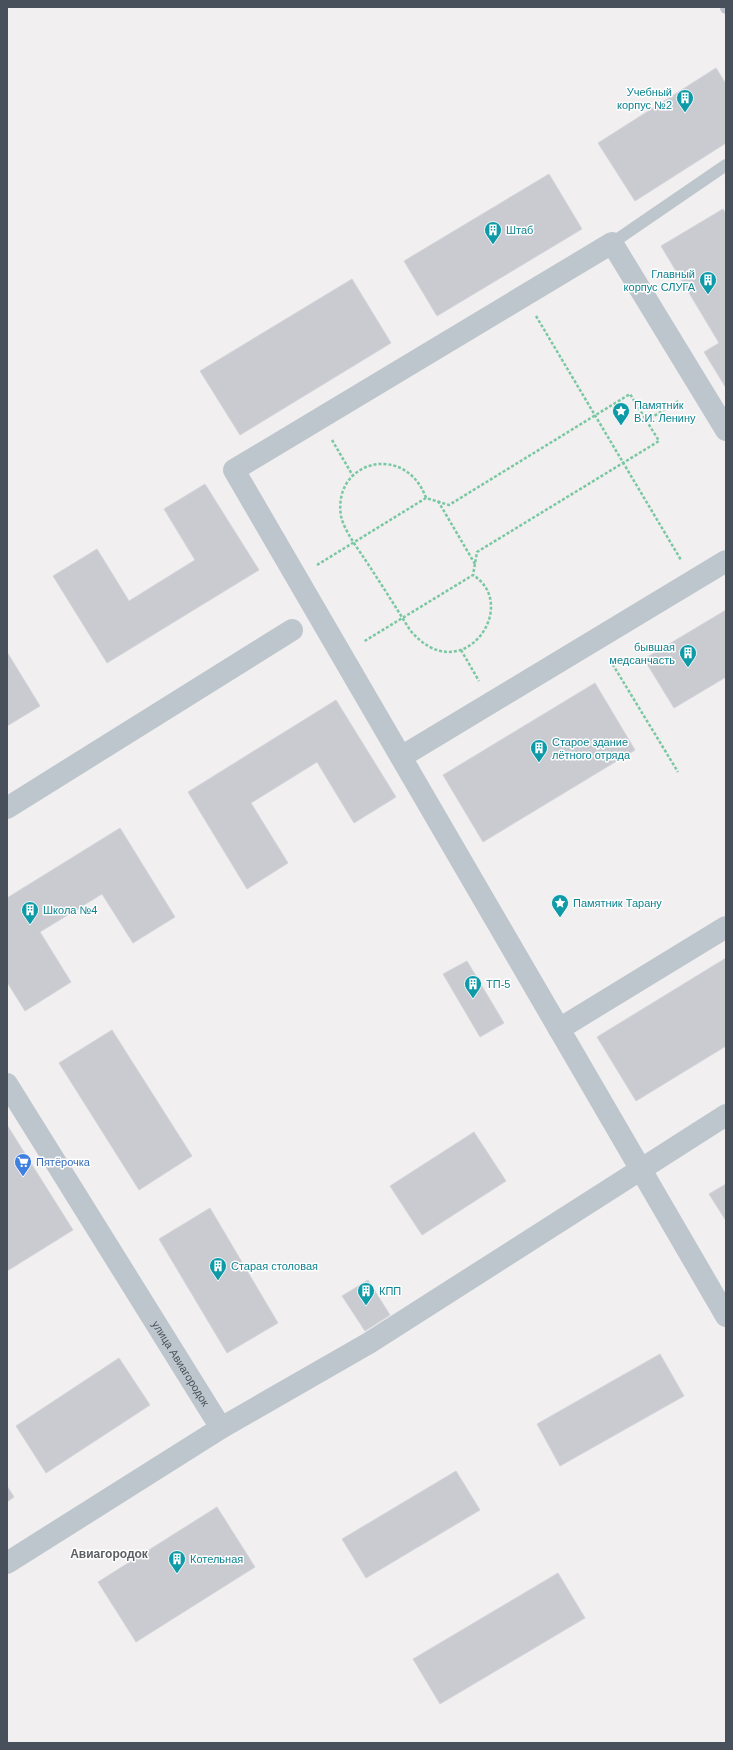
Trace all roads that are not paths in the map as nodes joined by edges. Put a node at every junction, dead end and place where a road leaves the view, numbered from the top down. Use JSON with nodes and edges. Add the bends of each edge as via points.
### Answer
{"nodes":[{"id":1,"x":726,"y":166,"type":"edge"},
{"id":2,"x":612,"y":243,"type":"junction"},
{"id":3,"x":726,"y":430,"type":"edge"},
{"id":4,"x":726,"y":561,"type":"edge"},
{"id":5,"x":292,"y":630,"type":"dead end"},
{"id":6,"x":401,"y":757,"type":"junction"},
{"id":7,"x":7,"y":808,"type":"edge"},
{"id":8,"x":726,"y":927,"type":"edge"},
{"id":9,"x":558,"y":1029,"type":"junction"},
{"id":10,"x":7,"y":1084,"type":"edge"},
{"id":11,"x":726,"y":1116,"type":"edge"},
{"id":12,"x":641,"y":1171,"type":"junction"},
{"id":13,"x":723,"y":1305,"type":"edge"},
{"id":14,"x":221,"y":1428,"type":"junction"},
{"id":15,"x":7,"y":1563,"type":"edge"}],
"edges":[{"from":1,"to":2,"type":"lane"},
{"from":2,"to":3,"type":"street"},
{"from":2,"to":6,"type":"street","via":[[234,470]]},
{"from":4,"to":6,"type":"street"},
{"from":5,"to":7,"type":"street"},
{"from":6,"to":9,"type":"street"},
{"from":8,"to":9,"type":"street"},
{"from":9,"to":12,"type":"street"},
{"from":10,"to":14,"type":"street","name":"улица Авиагородок"},
{"from":11,"to":12,"type":"street"},
{"from":12,"to":13,"type":"street"},
{"from":12,"to":14,"type":"street","via":[[369,1343]]},
{"from":14,"to":15,"type":"street"}]}
